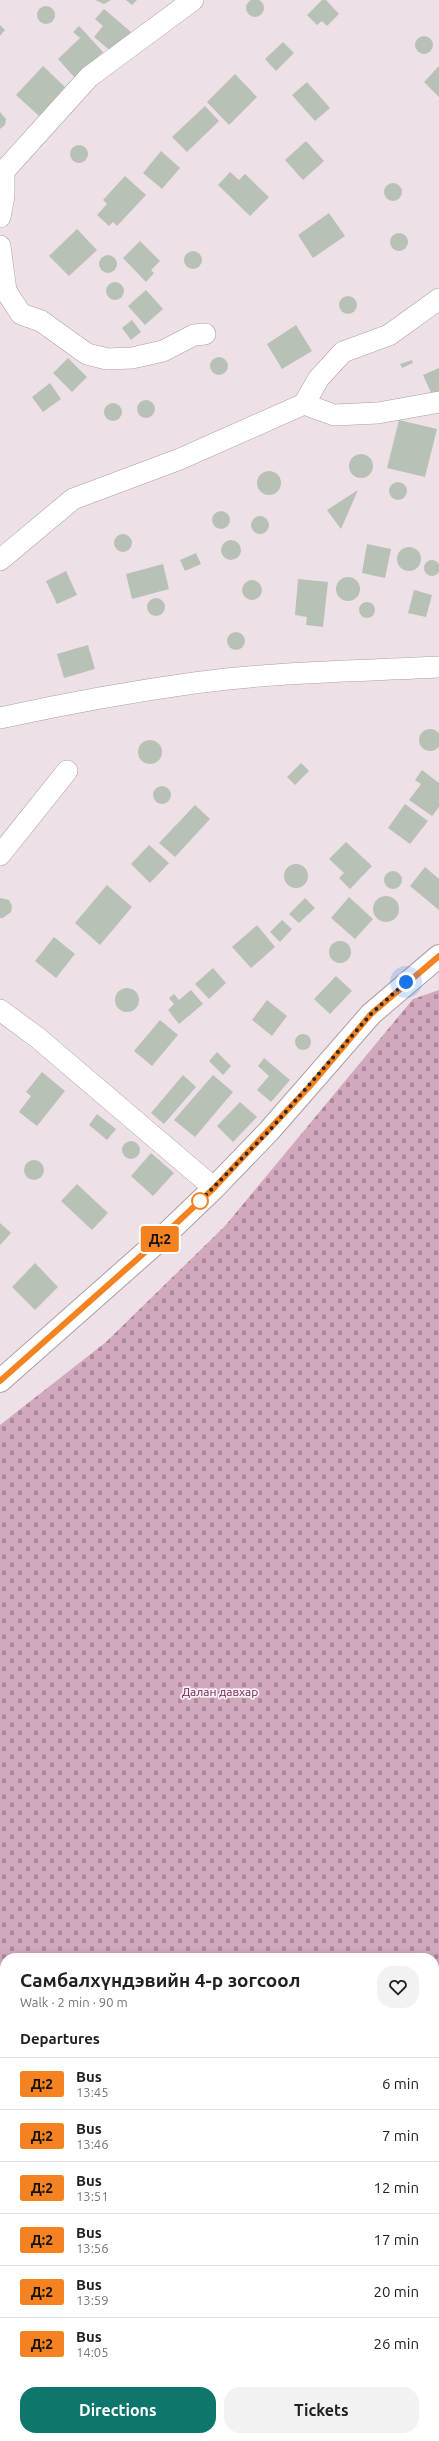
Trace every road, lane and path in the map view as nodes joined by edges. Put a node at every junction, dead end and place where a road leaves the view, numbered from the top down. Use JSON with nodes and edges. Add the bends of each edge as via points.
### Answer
{"nodes":[{"id":1,"x":193,"y":0,"type":"edge"},
{"id":2,"x":2,"y":194,"type":"edge"},
{"id":3,"x":0,"y":217,"type":"edge"},
{"id":4,"x":0,"y":246,"type":"edge"},
{"id":5,"x":439,"y":299,"type":"edge"},
{"id":6,"x":205,"y":334,"type":"dead end"},
{"id":7,"x":439,"y":402,"type":"edge"},
{"id":8,"x":304,"y":404,"type":"junction"},
{"id":9,"x":0,"y":560,"type":"edge"},
{"id":10,"x":439,"y":667,"type":"edge"},
{"id":11,"x":0,"y":718,"type":"edge"},
{"id":12,"x":67,"y":771,"type":"dead end"},
{"id":13,"x":0,"y":855,"type":"edge"},
{"id":14,"x":439,"y":956,"type":"edge"},
{"id":15,"x":0,"y":1010,"type":"edge"},
{"id":16,"x":214,"y":1188,"type":"junction"},
{"id":17,"x":0,"y":1381,"type":"edge"}],
"edges":[{"from":1,"to":2,"type":"street","via":[[89,77],[4,170]]},
{"from":2,"to":3,"type":"street"},
{"from":4,"to":6,"type":"street","via":[[6,291],[21,314],[41,321],[87,354],[108,359],[132,358],[163,351],[194,335]]},
{"from":5,"to":8,"type":"street","via":[[389,335],[343,352],[319,378]]},
{"from":7,"to":8,"type":"street","via":[[378,413],[334,415]]},
{"from":8,"to":9,"type":"street","via":[[180,459],[73,499]]},
{"from":10,"to":11,"type":"street","via":[[308,673],[195,683],[54,706]]},
{"from":12,"to":13,"type":"street"},
{"from":14,"to":16,"type":"street","via":[[371,1014],[305,1091]]},
{"from":15,"to":16,"type":"street","via":[[38,1038]]},
{"from":16,"to":17,"type":"street"}]}
